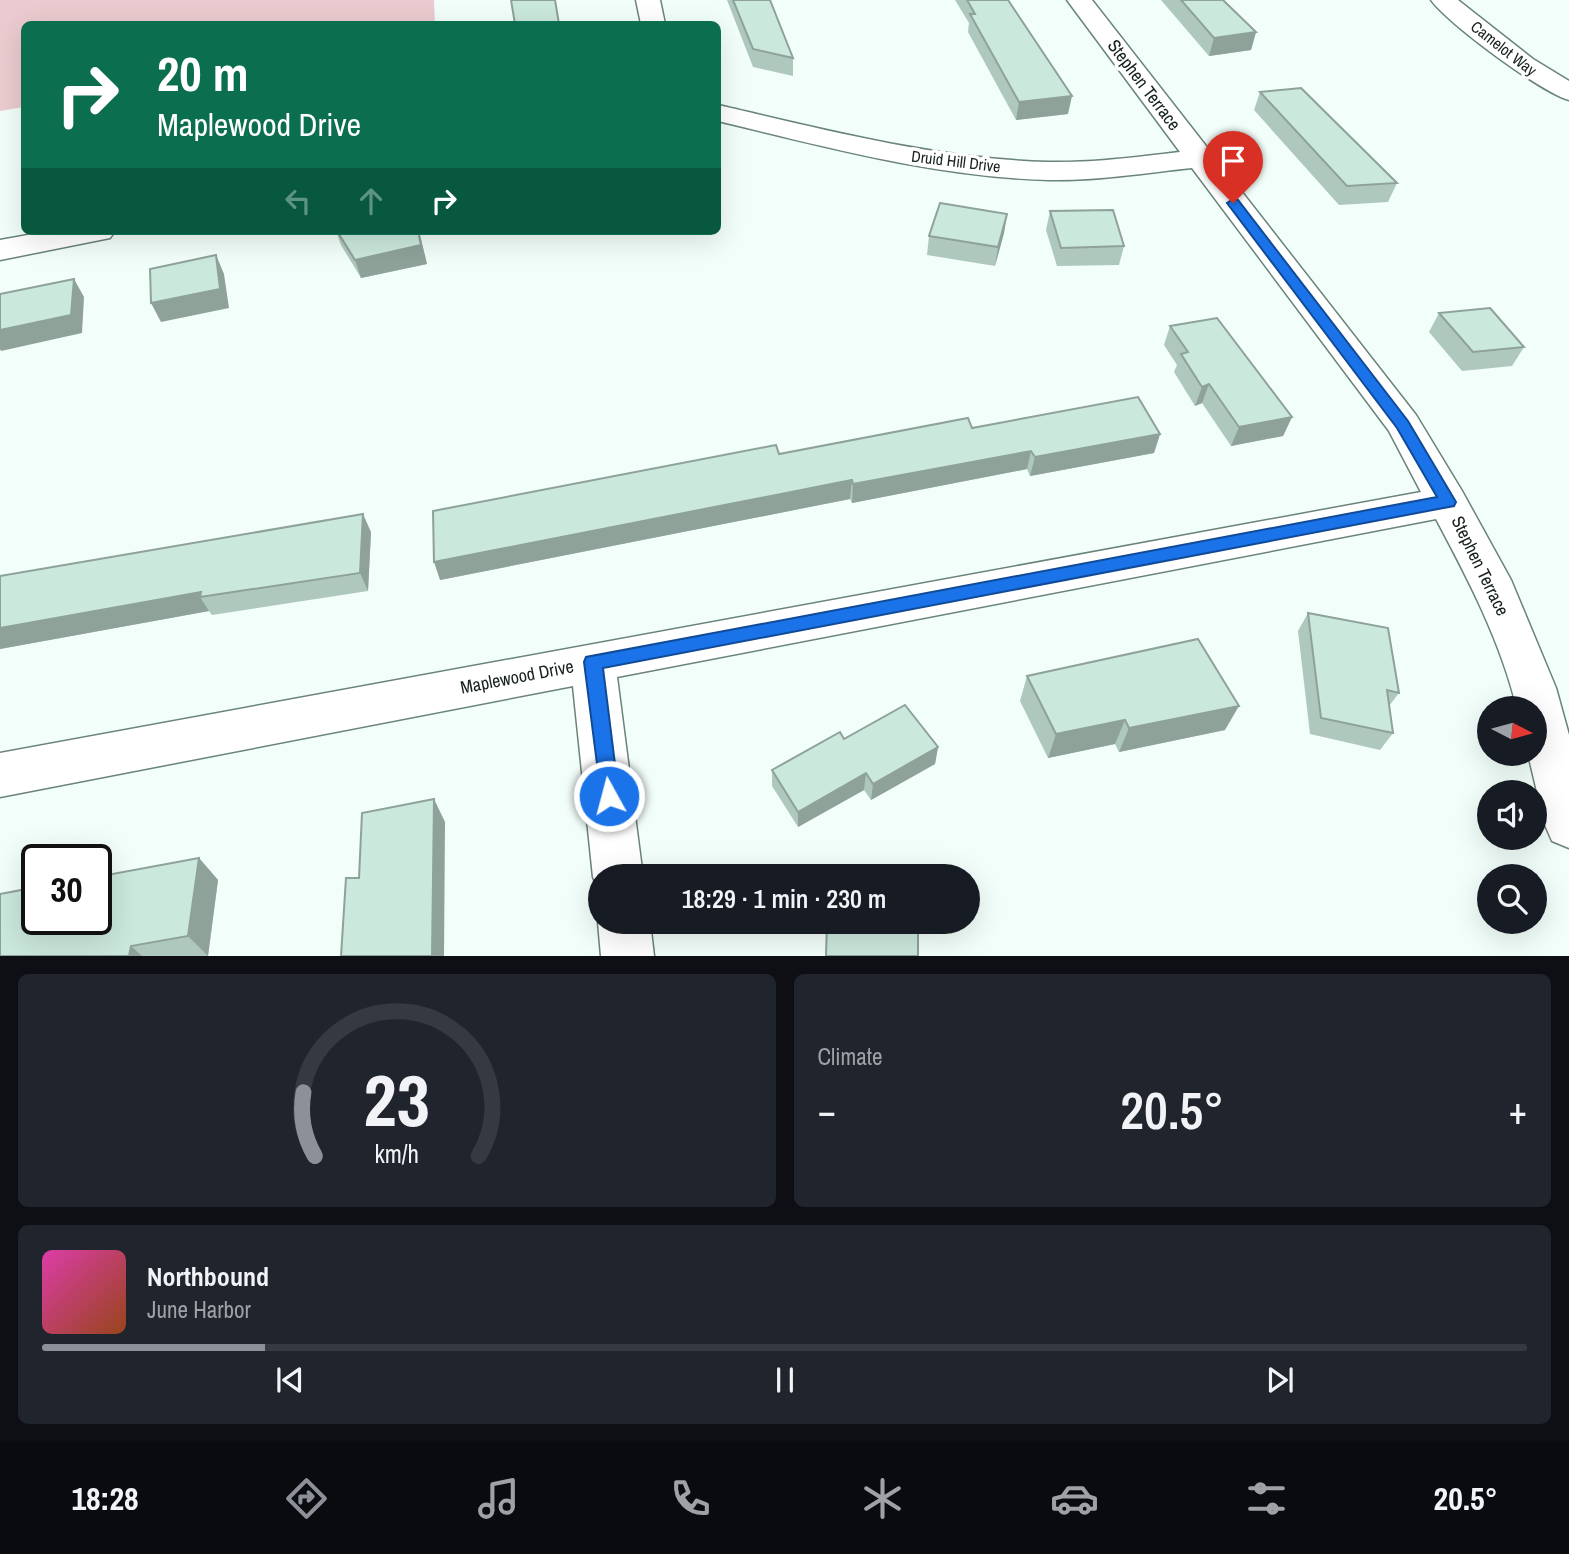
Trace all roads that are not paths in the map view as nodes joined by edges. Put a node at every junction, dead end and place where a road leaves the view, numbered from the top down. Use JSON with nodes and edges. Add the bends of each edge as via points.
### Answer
{"nodes":[{"id":1,"x":648,"y":0,"type":"edge"},
{"id":2,"x":1079,"y":0,"type":"edge"},
{"id":3,"x":1443,"y":0,"type":"edge"},
{"id":4,"x":652,"y":21,"type":"edge"},
{"id":5,"x":1569,"y":92,"type":"edge"},
{"id":6,"x":721,"y":114,"type":"edge"},
{"id":7,"x":1199,"y":159,"type":"junction"},
{"id":8,"x":78,"y":235,"type":"edge"},
{"id":9,"x":0,"y":250,"type":"edge"},
{"id":10,"x":1448,"y":502,"type":"junction"},
{"id":11,"x":593,"y":662,"type":"junction"},
{"id":12,"x":0,"y":775,"type":"edge"},
{"id":13,"x":1569,"y":825,"type":"edge"},
{"id":14,"x":616,"y":864,"type":"edge"},
{"id":15,"x":625,"y":934,"type":"edge"},
{"id":16,"x":628,"y":956,"type":"edge"}],
"edges":[{"from":1,"to":4,"type":"street"},
{"from":2,"to":7,"type":"street","name":"Stephen Terrace"},
{"from":3,"to":5,"type":"street","name":"Camelot Way","via":[[1532,71]]},
{"from":6,"to":7,"type":"street","name":"Druid Hill Drive","via":[[965,164],[1097,170]]},
{"from":7,"to":10,"type":"street","name":"Stephen Terrace","via":[[1403,425]]},
{"from":8,"to":9,"type":"street"},
{"from":10,"to":11,"type":"street","name":"Maplewood Drive"},
{"from":10,"to":13,"type":"street","name":"Stephen Terrace","via":[[1490,580],[1534,688]]},
{"from":11,"to":12,"type":"street","name":"Maplewood Drive"},
{"from":11,"to":14,"type":"street"},
{"from":15,"to":16,"type":"street"}]}
